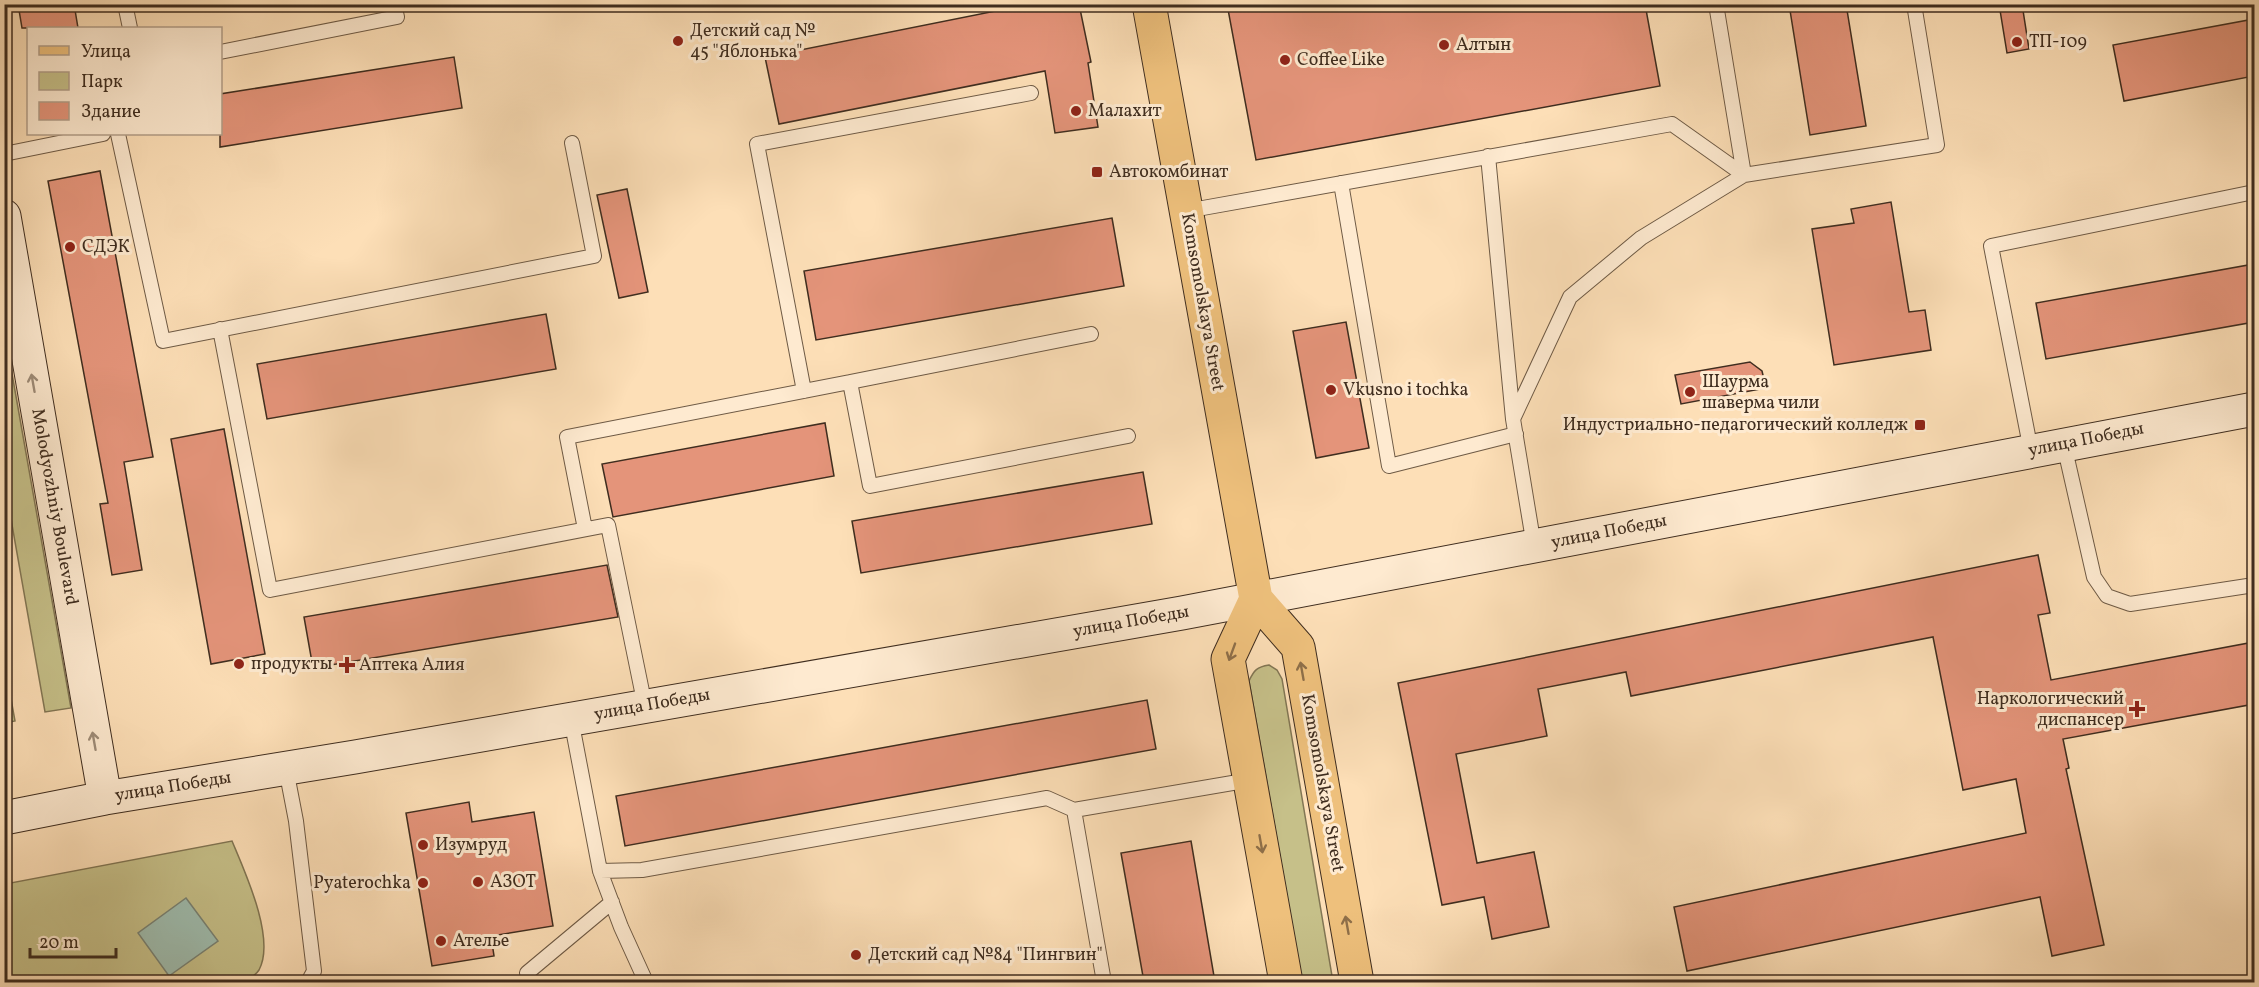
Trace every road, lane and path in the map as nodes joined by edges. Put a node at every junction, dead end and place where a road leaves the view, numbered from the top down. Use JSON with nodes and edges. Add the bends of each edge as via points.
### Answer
{"nodes":[{"id":1,"x":125,"y":4,"type":"edge"},
{"id":2,"x":394,"y":4,"type":"edge"},
{"id":3,"x":1149,"y":4,"type":"edge"},
{"id":4,"x":1716,"y":4,"type":"edge"},
{"id":5,"x":1914,"y":4,"type":"edge"},
{"id":6,"x":130,"y":27,"type":"edge"},
{"id":7,"x":222,"y":52,"type":"edge"},
{"id":8,"x":1031,"y":93,"type":"dead end"},
{"id":9,"x":98,"y":135,"type":"edge"},
{"id":10,"x":118,"y":135,"type":"edge"},
{"id":11,"x":572,"y":142,"type":"dead end"},
{"id":12,"x":4,"y":154,"type":"edge"},
{"id":13,"x":1488,"y":156,"type":"junction"},
{"id":14,"x":1744,"y":175,"type":"junction"},
{"id":15,"x":1341,"y":183,"type":"junction"},
{"id":16,"x":2254,"y":192,"type":"edge"},
{"id":17,"x":1186,"y":211,"type":"junction"},
{"id":18,"x":4,"y":216,"type":"edge"},
{"id":19,"x":220,"y":329,"type":"junction"},
{"id":20,"x":1091,"y":334,"type":"dead end"},
{"id":21,"x":850,"y":382,"type":"junction"},
{"id":22,"x":804,"y":391,"type":"junction"},
{"id":23,"x":2254,"y":409,"type":"edge"},
{"id":24,"x":1514,"y":419,"type":"junction"},
{"id":25,"x":1516,"y":435,"type":"junction"},
{"id":26,"x":1128,"y":436,"type":"dead end"},
{"id":27,"x":2064,"y":445,"type":"junction"},
{"id":28,"x":2031,"y":451,"type":"junction"},
{"id":29,"x":585,"y":529,"type":"junction"},
{"id":30,"x":1534,"y":546,"type":"junction"},
{"id":31,"x":2254,"y":585,"type":"edge"},
{"id":32,"x":1256,"y":599,"type":"junction"},
{"id":33,"x":645,"y":706,"type":"junction"},
{"id":34,"x":571,"y":719,"type":"junction"},
{"id":35,"x":286,"y":769,"type":"junction"},
{"id":36,"x":1250,"y":780,"type":"junction"},
{"id":37,"x":105,"y":798,"type":"junction"},
{"id":38,"x":1074,"y":810,"type":"junction"},
{"id":39,"x":4,"y":818,"type":"edge"},
{"id":40,"x":600,"y":871,"type":"junction"},
{"id":41,"x":612,"y":902,"type":"junction"},
{"id":42,"x":527,"y":973,"type":"dead end"},
{"id":43,"x":308,"y":982,"type":"edge"},
{"id":44,"x":646,"y":982,"type":"edge"},
{"id":45,"x":1104,"y":982,"type":"edge"},
{"id":46,"x":1286,"y":982,"type":"edge"},
{"id":47,"x":1357,"y":982,"type":"edge"}],
"edges":[{"from":1,"to":6,"type":"lane"},
{"from":2,"to":7,"type":"lane","via":[[397,17]]},
{"from":3,"to":17,"type":"main road","name":"Komsomolskaya Street"},
{"from":4,"to":14,"type":"lane"},
{"from":5,"to":14,"type":"lane","via":[[1936,145]]},
{"from":8,"to":22,"type":"lane","via":[[757,144]]},
{"from":9,"to":12,"type":"lane"},
{"from":10,"to":19,"type":"lane","via":[[163,341]]},
{"from":11,"to":19,"type":"lane","via":[[594,256]]},
{"from":13,"to":14,"type":"lane","via":[[1672,124]]},
{"from":13,"to":15,"type":"lane"},
{"from":13,"to":24,"type":"lane"},
{"from":14,"to":24,"type":"lane","via":[[1641,238],[1570,297]]},
{"from":15,"to":17,"type":"lane"},
{"from":15,"to":25,"type":"lane","via":[[1389,466]]},
{"from":16,"to":28,"type":"lane","via":[[1991,246]]},
{"from":17,"to":32,"type":"main road","name":"Komsomolskaya Street"},
{"from":37,"to":18,"type":"main road","name":"Molodyozhniy Boulevard","one_way":true},
{"from":19,"to":29,"type":"lane","via":[[270,590]]},
{"from":20,"to":21,"type":"lane"},
{"from":21,"to":22,"type":"lane"},
{"from":21,"to":26,"type":"lane","via":[[870,486]]},
{"from":22,"to":29,"type":"lane","via":[[567,437]]},
{"from":23,"to":27,"type":"main road","name":"улица Победы"},
{"from":24,"to":25,"type":"lane"},
{"from":25,"to":30,"type":"lane"},
{"from":27,"to":28,"type":"main road","name":"улица Победы"},
{"from":27,"to":31,"type":"lane","via":[[2094,577],[2107,596],[2130,604]]},
{"from":28,"to":30,"type":"main road","name":"улица Победы"},
{"from":29,"to":33,"type":"lane","via":[[608,525]]},
{"from":30,"to":32,"type":"main road","name":"улица Победы"},
{"from":32,"to":33,"type":"main road","name":"улица Победы"},
{"from":32,"to":36,"type":"main road","one_way":true,"via":[[1228,659]]},
{"from":47,"to":32,"type":"main road","name":"Komsomolskaya Street","one_way":true,"via":[[1298,647]]},
{"from":33,"to":34,"type":"main road","name":"улица Победы"},
{"from":34,"to":35,"type":"main road","name":"улица Победы"},
{"from":34,"to":40,"type":"lane"},
{"from":35,"to":37,"type":"main road","name":"улица Победы"},
{"from":35,"to":43,"type":"lane","via":[[314,970]]},
{"from":36,"to":38,"type":"lane"},
{"from":36,"to":46,"type":"main road","one_way":true},
{"from":37,"to":39,"type":"main road","name":"улица Победы"},
{"from":38,"to":40,"type":"lane","via":[[1047,798],[642,870]]},
{"from":38,"to":45,"type":"lane"},
{"from":40,"to":41,"type":"lane"},
{"from":41,"to":42,"type":"lane"},
{"from":41,"to":44,"type":"lane"}]}
